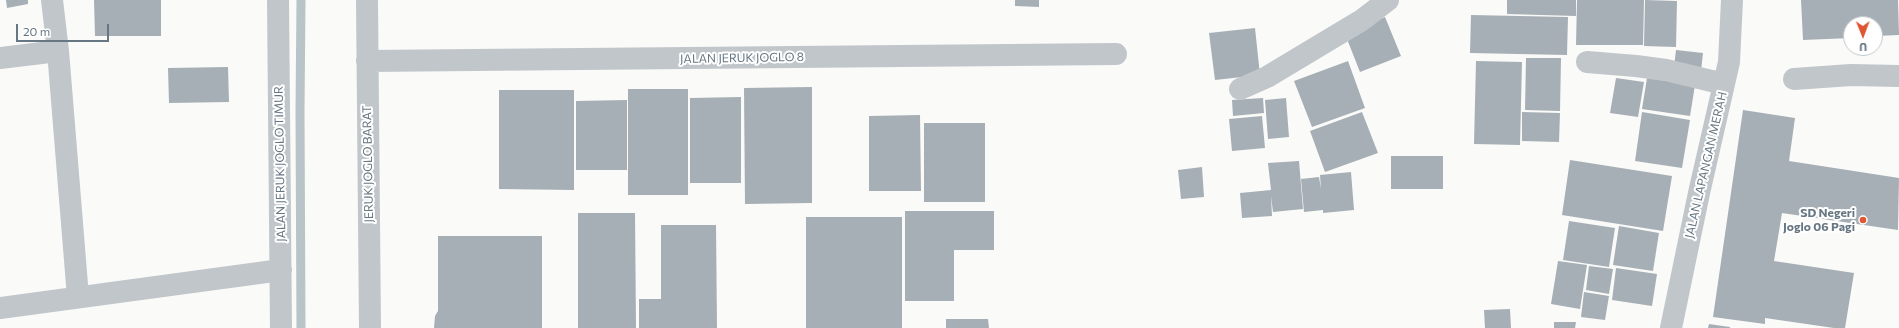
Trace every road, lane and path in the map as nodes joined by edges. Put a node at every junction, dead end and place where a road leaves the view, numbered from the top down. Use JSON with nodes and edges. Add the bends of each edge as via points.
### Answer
{"nodes":[{"id":1,"x":52,"y":0,"type":"edge"},
{"id":2,"x":278,"y":0,"type":"edge"},
{"id":3,"x":367,"y":0,"type":"edge"},
{"id":4,"x":1388,"y":0,"type":"edge"},
{"id":5,"x":1732,"y":0,"type":"edge"},
{"id":6,"x":58,"y":51,"type":"junction"},
{"id":7,"x":1116,"y":54,"type":"dead end"},
{"id":8,"x":0,"y":58,"type":"edge"},
{"id":9,"x":367,"y":61,"type":"junction"},
{"id":10,"x":1587,"y":62,"type":"dead end"},
{"id":11,"x":1899,"y":76,"type":"edge"},
{"id":12,"x":1794,"y":78,"type":"dead end"},
{"id":13,"x":1724,"y":84,"type":"junction"},
{"id":14,"x":1240,"y":89,"type":"dead end"},
{"id":15,"x":281,"y":270,"type":"junction"},
{"id":16,"x":78,"y":297,"type":"junction"},
{"id":17,"x":0,"y":308,"type":"edge"},
{"id":18,"x":281,"y":328,"type":"edge"},
{"id":19,"x":370,"y":328,"type":"edge"},
{"id":20,"x":1671,"y":328,"type":"edge"}],
"edges":[{"from":1,"to":6,"type":"street"},
{"from":2,"to":15,"type":"street","name":"JALAN JERUK JOGLO TIMUR"},
{"from":3,"to":9,"type":"street","name":"JERUK JOGLO BARAT"},
{"from":4,"to":14,"type":"street","via":[[1362,20],[1267,77]]},
{"from":5,"to":13,"type":"street","name":"JALAN LAPANGAN MERAH","via":[[1729,62]]},
{"from":6,"to":8,"type":"street"},
{"from":6,"to":16,"type":"street"},
{"from":7,"to":9,"type":"street","name":"JALAN JERUK JOGLO 8"},
{"from":9,"to":19,"type":"street","name":"JERUK JOGLO BARAT"},
{"from":10,"to":13,"type":"street","via":[[1658,69]]},
{"from":11,"to":12,"type":"street"},
{"from":13,"to":20,"type":"street","name":"JALAN LAPANGAN MERAH"},
{"from":15,"to":16,"type":"street"},
{"from":15,"to":18,"type":"street","name":"JALAN JERUK JOGLO TIMUR"},
{"from":16,"to":17,"type":"street"}]}
